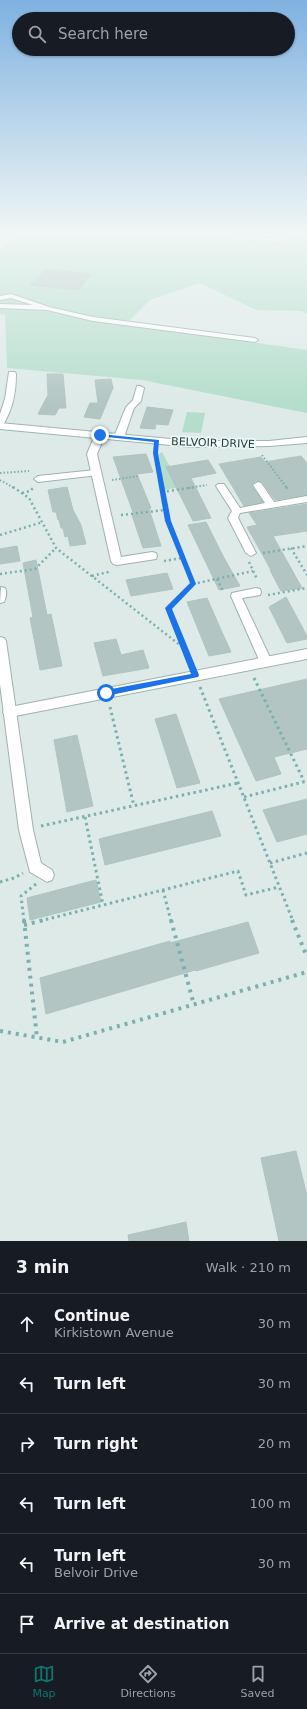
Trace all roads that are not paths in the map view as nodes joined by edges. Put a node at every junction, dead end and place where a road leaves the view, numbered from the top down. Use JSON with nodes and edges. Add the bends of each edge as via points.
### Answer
{"nodes":[{"id":1,"x":0,"y":298,"type":"edge"},
{"id":2,"x":0,"y":306,"type":"edge"},
{"id":3,"x":47,"y":308,"type":"junction"},
{"id":4,"x":255,"y":340,"type":"dead end"},
{"id":5,"x":12,"y":374,"type":"dead end"},
{"id":6,"x":140,"y":388,"type":"dead end"},
{"id":7,"x":0,"y":423,"type":"edge"},
{"id":8,"x":0,"y":426,"type":"edge"},
{"id":9,"x":100,"y":435,"type":"junction"},
{"id":10,"x":119,"y":437,"type":"junction"},
{"id":11,"x":307,"y":440,"type":"edge"},
{"id":12,"x":97,"y":477,"type":"junction"},
{"id":13,"x":38,"y":479,"type":"road end"},
{"id":14,"x":258,"y":484,"type":"dead end"},
{"id":15,"x":221,"y":486,"type":"road end"},
{"id":16,"x":307,"y":499,"type":"edge"},
{"id":17,"x":271,"y":505,"type":"junction"},
{"id":18,"x":237,"y":511,"type":"junction"},
{"id":19,"x":250,"y":553,"type":"road end"},
{"id":20,"x":152,"y":556,"type":"dead end"},
{"id":21,"x":260,"y":589,"type":"road end"},
{"id":22,"x":0,"y":641,"type":"edge"},
{"id":23,"x":307,"y":654,"type":"edge"},
{"id":24,"x":266,"y":662,"type":"junction"},
{"id":25,"x":10,"y":712,"type":"junction"},
{"id":26,"x":47,"y":875,"type":"road end"}],
"edges":[{"from":1,"to":3,"type":"lane","via":[[11,296]]},
{"from":2,"to":3,"type":"lane"},
{"from":3,"to":4,"type":"lane","via":[[93,319]]},
{"from":5,"to":7,"type":"street","via":[[10,399]]},
{"from":6,"to":10,"type":"street","via":[[137,401],[130,407]]},
{"from":8,"to":9,"type":"street","name":"BELVOIR DRIVE"},
{"from":9,"to":10,"type":"street","name":"BELVOIR DRIVE"},
{"from":9,"to":12,"type":"street","via":[[92,454]]},
{"from":10,"to":11,"type":"street","name":"BELVOIR DRIVE","via":[[230,446]]},
{"from":12,"to":13,"type":"lane"},
{"from":12,"to":20,"type":"street","via":[[117,561]]},
{"from":14,"to":17,"type":"lane"},
{"from":15,"to":18,"type":"lane"},
{"from":16,"to":17,"type":"lane"},
{"from":17,"to":18,"type":"lane"},
{"from":18,"to":19,"type":"lane","via":[[233,518]]},
{"from":21,"to":24,"type":"lane","via":[[236,596]]},
{"from":22,"to":25,"type":"lane"},
{"from":23,"to":24,"type":"street"},
{"from":24,"to":25,"type":"street"},
{"from":25,"to":26,"type":"lane","via":[[26,830],[35,867]]}]}
